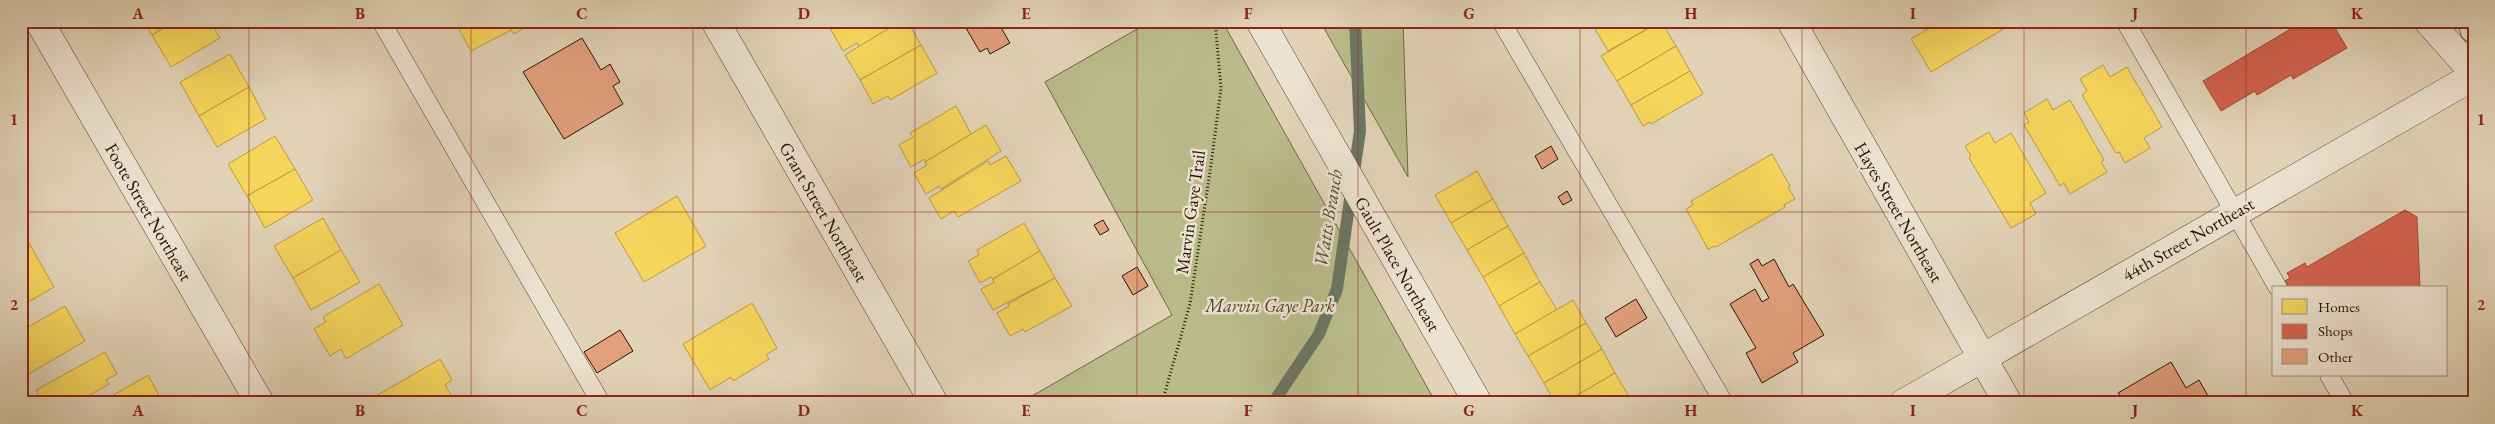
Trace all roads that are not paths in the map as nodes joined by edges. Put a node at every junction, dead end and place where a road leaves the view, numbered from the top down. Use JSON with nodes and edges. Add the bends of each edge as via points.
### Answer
{"nodes":[{"id":1,"x":39,"y":21,"type":"edge"},
{"id":2,"x":381,"y":21,"type":"edge"},
{"id":3,"x":714,"y":21,"type":"edge"},
{"id":4,"x":1260,"y":21,"type":"edge"},
{"id":5,"x":1501,"y":21,"type":"edge"},
{"id":6,"x":1791,"y":21,"type":"edge"},
{"id":7,"x":2125,"y":21,"type":"edge"},
{"id":8,"x":2428,"y":21,"type":"edge"},
{"id":9,"x":2473,"y":21,"type":"edge"},
{"id":10,"x":2474,"y":28,"type":"edge"},
{"id":11,"x":2474,"y":74,"type":"edge"},
{"id":12,"x":2234,"y":213,"type":"junction"},
{"id":13,"x":2277,"y":286,"type":"edge"},
{"id":14,"x":1983,"y":357,"type":"junction"},
{"id":15,"x":2330,"y":376,"type":"edge"},
{"id":16,"x":260,"y":403,"type":"edge"},
{"id":17,"x":601,"y":403,"type":"edge"},
{"id":18,"x":934,"y":403,"type":"edge"},
{"id":19,"x":1478,"y":403,"type":"edge"},
{"id":20,"x":1724,"y":403,"type":"edge"},
{"id":21,"x":1904,"y":403,"type":"edge"},
{"id":22,"x":2008,"y":403,"type":"edge"},
{"id":23,"x":2345,"y":403,"type":"edge"}],
"edges":[{"from":1,"to":16,"type":"street","name":"Foote Street Northeast"},
{"from":2,"to":17,"type":"lane"},
{"from":3,"to":18,"type":"street","name":"Grant Street Northeast"},
{"from":4,"to":19,"type":"street","name":"Gault Place Northeast"},
{"from":5,"to":20,"type":"lane"},
{"from":6,"to":14,"type":"street","name":"Hayes Street Northeast"},
{"from":7,"to":12,"type":"lane"},
{"from":8,"to":11,"type":"street"},
{"from":9,"to":10,"type":"street"},
{"from":11,"to":12,"type":"street","name":"44th Street Northeast"},
{"from":12,"to":13,"type":"lane"},
{"from":12,"to":14,"type":"street","name":"44th Street Northeast"},
{"from":14,"to":21,"type":"street","name":"44th Street Northeast"},
{"from":14,"to":22,"type":"street","name":"Hayes Street Northeast"},
{"from":15,"to":23,"type":"lane"}]}
